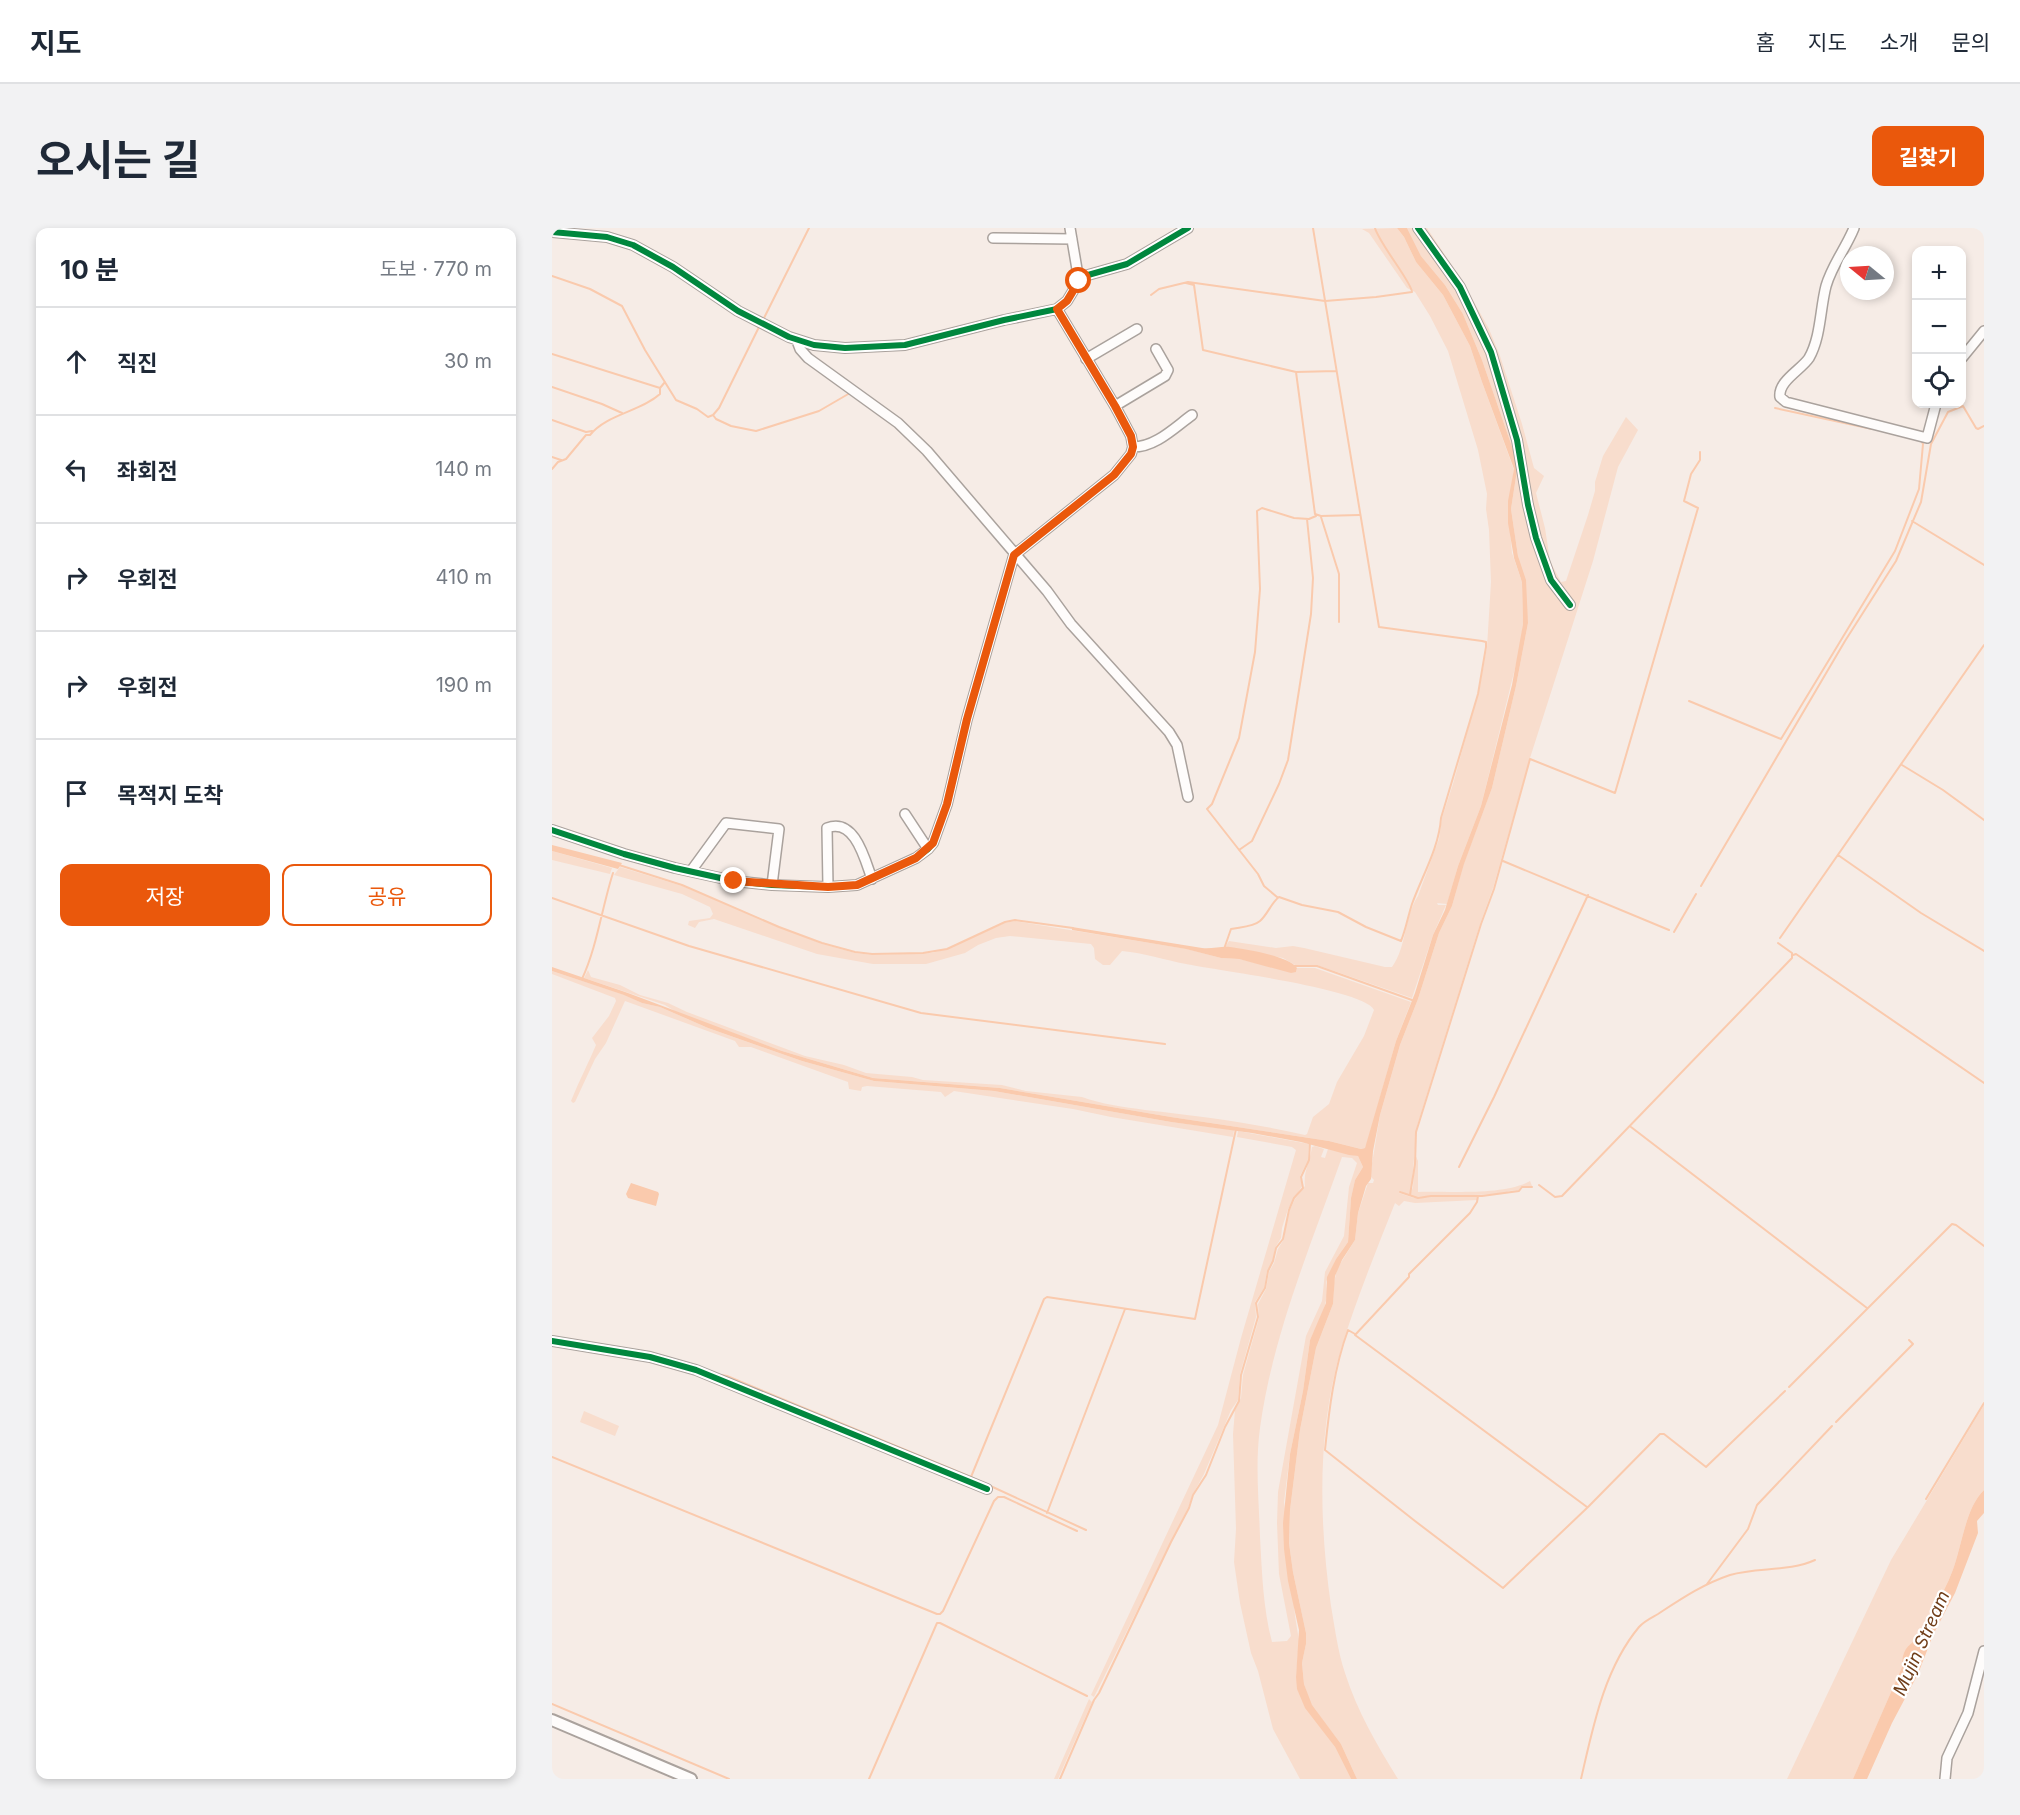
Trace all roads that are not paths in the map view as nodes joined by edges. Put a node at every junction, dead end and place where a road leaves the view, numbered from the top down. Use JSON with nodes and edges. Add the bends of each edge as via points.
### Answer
{"nodes":[{"id":1,"x":1070,"y":228,"type":"edge"},
{"id":2,"x":1188,"y":228,"type":"edge"},
{"id":3,"x":1418,"y":228,"type":"edge"},
{"id":4,"x":1854,"y":228,"type":"edge"},
{"id":5,"x":552,"y":232,"type":"edge"},
{"id":6,"x":993,"y":238,"type":"dead end"},
{"id":7,"x":1072,"y":239,"type":"junction"},
{"id":8,"x":1079,"y":281,"type":"junction"},
{"id":9,"x":1057,"y":309,"type":"junction"},
{"id":10,"x":1137,"y":329,"type":"dead end"},
{"id":11,"x":1984,"y":331,"type":"edge"},
{"id":12,"x":797,"y":340,"type":"junction"},
{"id":13,"x":1156,"y":349,"type":"dead end"},
{"id":14,"x":1965,"y":354,"type":"edge"},
{"id":15,"x":1086,"y":359,"type":"junction"},
{"id":16,"x":1115,"y":406,"type":"junction"},
{"id":17,"x":1935,"y":408,"type":"edge"},
{"id":18,"x":1192,"y":415,"type":"dead end"},
{"id":19,"x":1133,"y":447,"type":"junction"},
{"id":20,"x":1014,"y":555,"type":"junction"},
{"id":21,"x":1570,"y":605,"type":"dead end"},
{"id":22,"x":1188,"y":797,"type":"dead end"},
{"id":23,"x":905,"y":814,"type":"dead end"},
{"id":24,"x":552,"y":830,"type":"edge"},
{"id":25,"x":928,"y":849,"type":"junction"},
{"id":26,"x":691,"y":871,"type":"junction"},
{"id":27,"x":872,"y":879,"type":"junction"},
{"id":28,"x":772,"y":885,"type":"junction"},
{"id":29,"x":828,"y":887,"type":"junction"},
{"id":30,"x":552,"y":1341,"type":"edge"},
{"id":31,"x":987,"y":1489,"type":"dead end"},
{"id":32,"x":1984,"y":1651,"type":"edge"},
{"id":33,"x":552,"y":1720,"type":"edge"},
{"id":34,"x":691,"y":1779,"type":"edge"},
{"id":35,"x":1945,"y":1779,"type":"edge"}],
"edges":[{"from":1,"to":7,"type":"street"},
{"from":2,"to":8,"type":"street","via":[[1127,264]]},
{"from":3,"to":21,"type":"street","via":[[1460,287],[1491,352],[1517,440],[1536,538],[1551,579]]},
{"from":4,"to":17,"type":"street","via":[[1826,285],[1810,356],[1782,388],[1780,398],[1927,438]]},
{"from":5,"to":12,"type":"street","via":[[607,237],[633,245],[738,311]]},
{"from":6,"to":7,"type":"street"},
{"from":7,"to":8,"type":"street"},
{"from":8,"to":9,"type":"street"},
{"from":9,"to":12,"type":"street","via":[[905,345],[845,348]]},
{"from":9,"to":15,"type":"street"},
{"from":10,"to":15,"type":"street"},
{"from":11,"to":14,"type":"street"},
{"from":12,"to":20,"type":"street","via":[[808,358],[898,423],[927,450]]},
{"from":13,"to":16,"type":"street","via":[[1168,370],[1165,376]]},
{"from":15,"to":16,"type":"street"},
{"from":16,"to":19,"type":"street"},
{"from":18,"to":19,"type":"street","via":[[1154,442]]},
{"from":19,"to":20,"type":"street","via":[[1114,475]]},
{"from":20,"to":22,"type":"street","via":[[1175,739]]},
{"from":20,"to":25,"type":"street","via":[[947,804]]},
{"from":23,"to":25,"type":"street"},
{"from":24,"to":26,"type":"street"},
{"from":25,"to":27,"type":"street"},
{"from":26,"to":28,"type":"street"},
{"from":26,"to":28,"type":"street","via":[[726,823],[779,829]]},
{"from":27,"to":29,"type":"street","via":[[857,885]]},
{"from":27,"to":29,"type":"street","via":[[851,833],[832,826],[827,828]]},
{"from":28,"to":29,"type":"street"},
{"from":30,"to":31,"type":"street","via":[[650,1357],[696,1370]]},
{"from":32,"to":35,"type":"street","via":[[1968,1713],[1947,1758]]},
{"from":33,"to":34,"type":"main road"}]}
